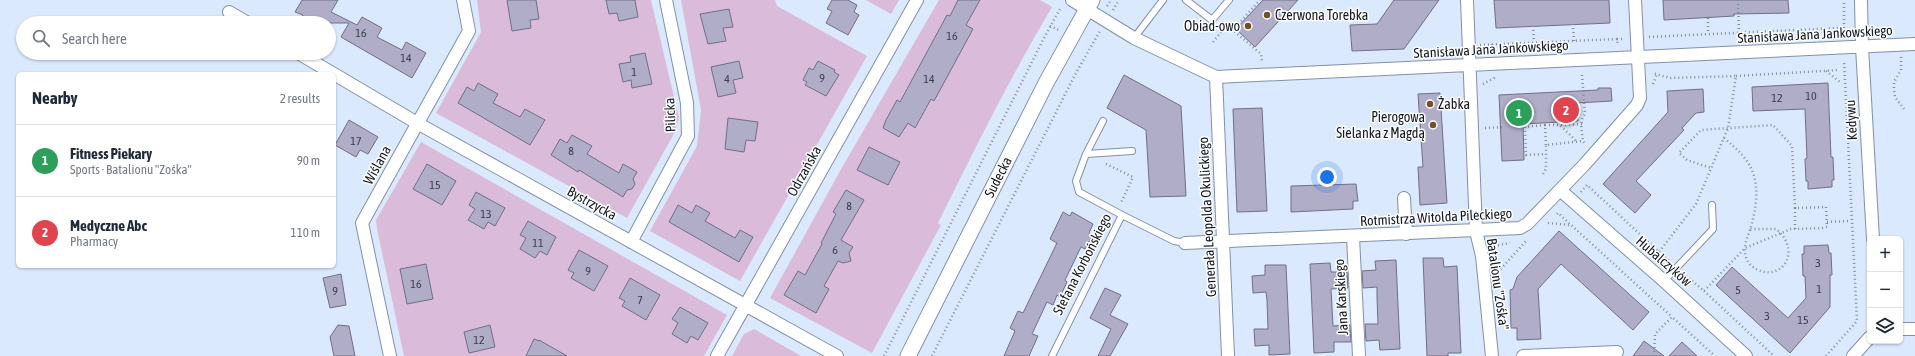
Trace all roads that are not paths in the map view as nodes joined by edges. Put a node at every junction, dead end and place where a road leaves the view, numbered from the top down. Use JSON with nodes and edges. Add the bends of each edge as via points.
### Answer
{"nodes":[{"id":1,"x":463,"y":0,"type":"edge"},
{"id":2,"x":666,"y":0,"type":"edge"},
{"id":3,"x":917,"y":0,"type":"edge"},
{"id":4,"x":1163,"y":0,"type":"edge"},
{"id":5,"x":1186,"y":0,"type":"edge"},
{"id":6,"x":1229,"y":0,"type":"edge"},
{"id":7,"x":1467,"y":0,"type":"edge"},
{"id":8,"x":1635,"y":0,"type":"edge"},
{"id":9,"x":1861,"y":0,"type":"edge"},
{"id":10,"x":1067,"y":3,"type":"edge"},
{"id":11,"x":1089,"y":5,"type":"edge"},
{"id":12,"x":229,"y":12,"type":"dead end"},
{"id":13,"x":236,"y":16,"type":"edge"},
{"id":14,"x":1134,"y":38,"type":"junction"},
{"id":15,"x":1915,"y":44,"type":"edge"},
{"id":16,"x":1862,"y":47,"type":"junction"},
{"id":17,"x":1637,"y":57,"type":"junction"},
{"id":18,"x":310,"y":60,"type":"edge"},
{"id":19,"x":1470,"y":66,"type":"junction"},
{"id":20,"x":331,"y":72,"type":"edge"},
{"id":21,"x":336,"y":75,"type":"edge"},
{"id":22,"x":1216,"y":77,"type":"junction"},
{"id":23,"x":1103,"y":121,"type":"dead end"},
{"id":24,"x":417,"y":123,"type":"junction"},
{"id":25,"x":1132,"y":151,"type":"dead end"},
{"id":26,"x":1086,"y":154,"type":"junction"},
{"id":27,"x":1560,"y":190,"type":"junction"},
{"id":28,"x":1404,"y":198,"type":"dead end"},
{"id":29,"x":1712,"y":205,"type":"dead end"},
{"id":30,"x":1122,"y":214,"type":"junction"},
{"id":31,"x":1476,"y":231,"type":"junction"},
{"id":32,"x":1406,"y":234,"type":"junction"},
{"id":33,"x":1873,"y":236,"type":"edge"},
{"id":34,"x":1353,"y":237,"type":"junction"},
{"id":35,"x":1223,"y":240,"type":"junction"},
{"id":36,"x":631,"y":242,"type":"junction"},
{"id":37,"x":1185,"y":243,"type":"joint"},
{"id":38,"x":1664,"y":281,"type":"junction"},
{"id":39,"x":746,"y":305,"type":"junction"},
{"id":40,"x":1903,"y":329,"type":"edge"},
{"id":41,"x":1915,"y":329,"type":"edge"},
{"id":42,"x":1867,"y":341,"type":"edge"},
{"id":43,"x":1617,"y":352,"type":"dead end"},
{"id":44,"x":390,"y":356,"type":"edge"},
{"id":45,"x":716,"y":356,"type":"edge"},
{"id":46,"x":837,"y":356,"type":"edge"},
{"id":47,"x":908,"y":356,"type":"edge"},
{"id":48,"x":1052,"y":356,"type":"edge"},
{"id":49,"x":1228,"y":356,"type":"edge"},
{"id":50,"x":1359,"y":356,"type":"edge"},
{"id":51,"x":1492,"y":356,"type":"edge"},
{"id":52,"x":1523,"y":356,"type":"edge"},
{"id":53,"x":1746,"y":356,"type":"edge"},
{"id":54,"x":1853,"y":356,"type":"edge"}],
"edges":[{"from":1,"to":24,"type":"street","name":"Wiślana","via":[[469,31]]},
{"from":2,"to":36,"type":"street","name":"Pilicka","via":[[687,103],[688,136]]},
{"from":3,"to":39,"type":"street","name":"Odrzańska"},
{"from":4,"to":14,"type":"lane"},
{"from":5,"to":6,"type":"lane","via":[[1212,20]]},
{"from":7,"to":19,"type":"street","name":"Batalionu \"Zośka\""},
{"from":8,"to":17,"type":"street","name":"Rotmistrza Witolda Pileckiego"},
{"from":9,"to":16,"type":"street","name":"Kedywu"},
{"from":10,"to":11,"type":"street","name":"Stanisława Jana Jankowskiego"},
{"from":11,"to":14,"type":"street","name":"Stanisława Jana Jankowskiego","via":[[1106,21]]},
{"from":11,"to":47,"type":"street","name":"Sudecka","via":[[1046,83]]},
{"from":12,"to":13,"type":"street"},
{"from":14,"to":22,"type":"street","name":"Stanisława Jana Jankowskiego"},
{"from":15,"to":16,"type":"street","name":"Stanisława Jana Jankowskiego"},
{"from":16,"to":17,"type":"street","name":"Stanisława Jana Jankowskiego","via":[[1844,54]]},
{"from":16,"to":33,"type":"street","name":"Kedywu"},
{"from":17,"to":19,"type":"street","name":"Stanisława Jana Jankowskiego"},
{"from":17,"to":27,"type":"street","name":"Rotmistrza Witolda Pileckiego","via":[[1640,98],[1636,105]]},
{"from":18,"to":20,"type":"street","name":"Bystrzycka"},
{"from":19,"to":22,"type":"street","name":"Stanisława Jana Jankowskiego"},
{"from":19,"to":31,"type":"street","name":"Batalionu \"Zośka\""},
{"from":21,"to":24,"type":"street","name":"Bystrzycka"},
{"from":22,"to":35,"type":"street","name":"Generała Leopolda Okulickiego"},
{"from":23,"to":26,"type":"lane"},
{"from":24,"to":36,"type":"street","name":"Bystrzycka"},
{"from":24,"to":44,"type":"street","name":"Wiślana","via":[[362,223]]},
{"from":25,"to":26,"type":"lane"},
{"from":26,"to":30,"type":"lane","via":[[1076,181],[1079,192]]},
{"from":27,"to":31,"type":"street","name":"Rotmistrza Witolda Pileckiego","via":[[1520,228]]},
{"from":27,"to":38,"type":"street","name":"Hubalczyków"},
{"from":28,"to":32,"type":"street"},
{"from":29,"to":38,"type":"lane","via":[[1713,229]]},
{"from":30,"to":37,"type":"lane","name":"Stefana Korbońskiego"},
{"from":30,"to":48,"type":"lane","name":"Stefana Korbońskiego"},
{"from":31,"to":32,"type":"street","name":"Rotmistrza Witolda Pileckiego"},
{"from":31,"to":51,"type":"street","name":"Batalionu \"Zośka\"","via":[[1482,256]]},
{"from":32,"to":34,"type":"street","name":"Rotmistrza Witolda Pileckiego"},
{"from":34,"to":35,"type":"street","name":"Rotmistrza Witolda Pileckiego"},
{"from":34,"to":50,"type":"street","name":"Jana Karskiego"},
{"from":35,"to":37,"type":"street","name":"Stefana Korbońskiego"},
{"from":35,"to":49,"type":"street","name":"Generała Leopolda Okulickiego"},
{"from":36,"to":39,"type":"street","name":"Bystrzycka"},
{"from":38,"to":53,"type":"street","name":"Hubalczyków"},
{"from":39,"to":45,"type":"street","name":"Odrzańska"},
{"from":39,"to":46,"type":"street","name":"Bystrzycka"},
{"from":40,"to":41,"type":"street"},
{"from":42,"to":54,"type":"street"},
{"from":43,"to":52,"type":"street"}]}
